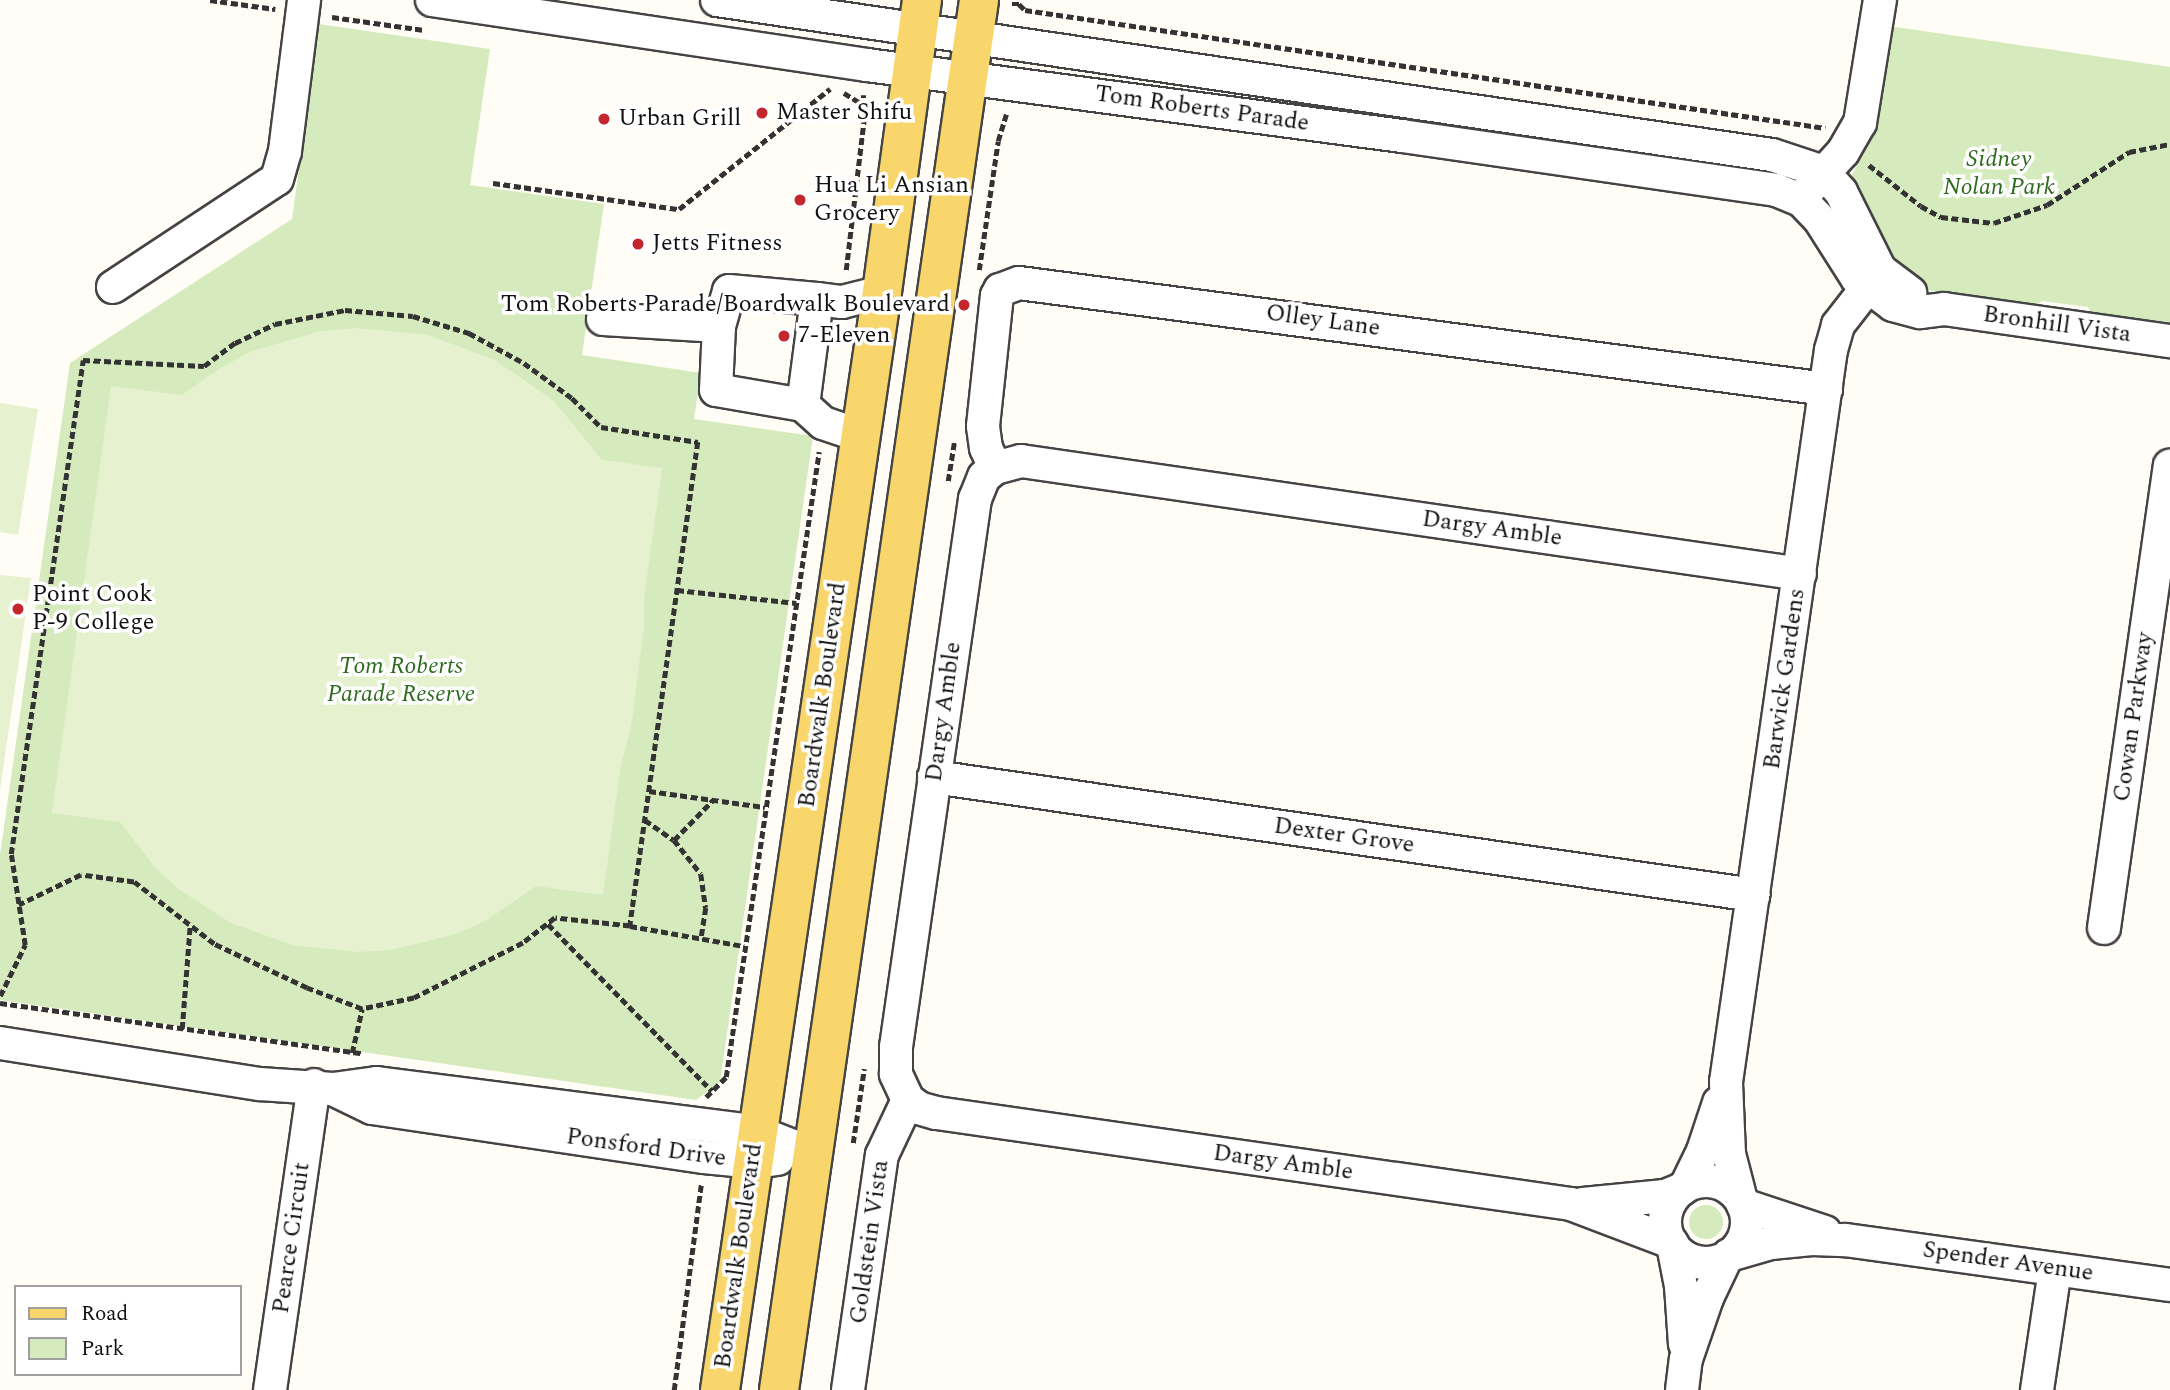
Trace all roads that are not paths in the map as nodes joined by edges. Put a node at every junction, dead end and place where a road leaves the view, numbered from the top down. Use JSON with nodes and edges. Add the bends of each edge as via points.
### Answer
{"nodes":[{"id":1,"x":304,"y":0,"type":"edge"},
{"id":2,"x":432,"y":0,"type":"edge"},
{"id":3,"x":717,"y":0,"type":"edge"},
{"id":4,"x":979,"y":0,"type":"edge"},
{"id":5,"x":1880,"y":0,"type":"edge"},
{"id":6,"x":518,"y":7,"type":"edge"},
{"id":7,"x":603,"y":12,"type":"edge"},
{"id":8,"x":920,"y":15,"type":"edge"},
{"id":9,"x":975,"y":37,"type":"junction"},
{"id":10,"x":913,"y":70,"type":"junction"},
{"id":11,"x":968,"y":76,"type":"junction"},
{"id":12,"x":1408,"y":102,"type":"junction"},
{"id":13,"x":1402,"y":136,"type":"junction"},
{"id":14,"x":1823,"y":172,"type":"junction"},
{"id":15,"x":1801,"y":200,"type":"junction"},
{"id":16,"x":1873,"y":278,"type":"junction"},
{"id":17,"x":113,"y":287,"type":"dead end"},
{"id":18,"x":882,"y":292,"type":"junction"},
{"id":19,"x":830,"y":301,"type":"junction"},
{"id":20,"x":603,"y":319,"type":"dead end"},
{"id":21,"x":719,"y":326,"type":"junction"},
{"id":22,"x":2170,"y":341,"type":"edge"},
{"id":23,"x":1826,"y":389,"type":"junction"},
{"id":24,"x":813,"y":414,"type":"junction"},
{"id":25,"x":861,"y":436,"type":"junction"},
{"id":26,"x":2170,"y":466,"type":"edge"},
{"id":27,"x":995,"y":468,"type":"junction"},
{"id":28,"x":1800,"y":574,"type":"junction"},
{"id":29,"x":934,"y":777,"type":"junction"},
{"id":30,"x":1754,"y":895,"type":"junction"},
{"id":31,"x":2104,"y":928,"type":"dead end"},
{"id":32,"x":0,"y":1043,"type":"edge"},
{"id":33,"x":1726,"y":1082,"type":"junction"},
{"id":34,"x":324,"y":1087,"type":"junction"},
{"id":35,"x":908,"y":1100,"type":"junction"},
{"id":36,"x":755,"y":1147,"type":"junction"},
{"id":37,"x":813,"y":1154,"type":"junction"},
{"id":38,"x":1684,"y":1188,"type":"junction"},
{"id":39,"x":1742,"y":1203,"type":"junction"},
{"id":40,"x":1571,"y":1205,"type":"junction"},
{"id":41,"x":1846,"y":1240,"type":"junction"},
{"id":42,"x":1672,"y":1243,"type":"junction"},
{"id":43,"x":1727,"y":1257,"type":"junction"},
{"id":44,"x":2055,"y":1269,"type":"junction"},
{"id":45,"x":2170,"y":1285,"type":"edge"},
{"id":46,"x":1686,"y":1359,"type":"junction"},
{"id":47,"x":270,"y":1390,"type":"edge"},
{"id":48,"x":720,"y":1390,"type":"edge"},
{"id":49,"x":779,"y":1390,"type":"edge"},
{"id":50,"x":848,"y":1390,"type":"edge"},
{"id":51,"x":1682,"y":1390,"type":"edge"},
{"id":52,"x":2038,"y":1390,"type":"edge"}],
"edges":[{"from":1,"to":17,"type":"street","via":[[285,151],[277,179]]},
{"from":2,"to":6,"type":"street","name":"Tom Roberts Parade"},
{"from":3,"to":8,"type":"street","name":"Tom Roberts Parade"},
{"from":4,"to":9,"type":"main road"},
{"from":5,"to":14,"type":"street","via":[[1860,123],[1843,152]]},
{"from":6,"to":7,"type":"street","name":"Tom Roberts Parade"},
{"from":7,"to":10,"type":"street","name":"Tom Roberts Parade","via":[[867,65]]},
{"from":8,"to":9,"type":"street","name":"Tom Roberts Parade"},
{"from":8,"to":10,"type":"main road","name":"Boardwalk Boulevard"},
{"from":9,"to":11,"type":"main road"},
{"from":9,"to":12,"type":"street","name":"Tom Roberts Parade"},
{"from":10,"to":11,"type":"street","name":"Tom Roberts Parade"},
{"from":10,"to":18,"type":"main road","name":"Boardwalk Boulevard"},
{"from":11,"to":13,"type":"street","name":"Tom Roberts Parade"},
{"from":11,"to":37,"type":"main road"},
{"from":12,"to":13,"type":"street"},
{"from":12,"to":14,"type":"street","name":"Tom Roberts Parade","via":[[1772,155]]},
{"from":13,"to":15,"type":"street","name":"Tom Roberts Parade","via":[[1776,190]]},
{"from":14,"to":15,"type":"street"},
{"from":14,"to":16,"type":"street","name":"Bronhill Vista","via":[[1841,192]]},
{"from":15,"to":16,"type":"street","name":"Bronhill Vista","via":[[1820,220],[1857,278]]},
{"from":16,"to":22,"type":"street","name":"Bronhill Vista","via":[[1944,309]]},
{"from":16,"to":23,"type":"street","name":"Barwick Gardens","via":[[1834,335]]},
{"from":18,"to":19,"type":"street"},
{"from":18,"to":25,"type":"main road","name":"Boardwalk Boulevard"},
{"from":19,"to":21,"type":"street","via":[[729,290]]},
{"from":19,"to":24,"type":"street"},
{"from":20,"to":21,"type":"street"},
{"from":21,"to":24,"type":"street","via":[[716,390]]},
{"from":23,"to":27,"type":"street","name":"Olley Lane","via":[[1019,283],[1000,290],[997,296],[983,426]]},
{"from":23,"to":28,"type":"street","name":"Barwick Gardens"},
{"from":24,"to":25,"type":"street"},
{"from":25,"to":36,"type":"main road","name":"Boardwalk Boulevard"},
{"from":26,"to":31,"type":"street","name":"Cowan Parkway"},
{"from":27,"to":28,"type":"street","name":"Dargy Amble","via":[[1012,462],[1038,463]]},
{"from":27,"to":29,"type":"street","name":"Dargy Amble","via":[[984,477],[975,499]]},
{"from":28,"to":30,"type":"street","name":"Barwick Gardens"},
{"from":29,"to":30,"type":"street","name":"Dexter Grove"},
{"from":29,"to":35,"type":"street","name":"Dargy Amble","via":[[896,1047],[896,1074]]},
{"from":30,"to":33,"type":"street","name":"Barwick Gardens"},
{"from":32,"to":34,"type":"street","name":"Ponsford Drive","via":[[260,1084]]},
{"from":33,"to":38,"type":"street","name":"Barwick Gardens","via":[[1703,1151]]},
{"from":33,"to":39,"type":"street","name":"Barwick Gardens","via":[[1729,1154]]},
{"from":34,"to":36,"type":"street","name":"Ponsford Drive","via":[[377,1083],[707,1126]]},
{"from":34,"to":36,"type":"street","name":"Ponsford Drive","via":[[372,1108],[704,1157]]},
{"from":34,"to":47,"type":"street","name":"Pearce Circuit"},
{"from":35,"to":40,"type":"street","name":"Dargy Amble","via":[[936,1113]]},
{"from":35,"to":50,"type":"street","name":"Goldstein Vista","via":[[882,1155]]},
{"from":36,"to":37,"type":"street","name":"Ponsford Drive"},
{"from":36,"to":48,"type":"main road","name":"Boardwalk Boulevard"},
{"from":37,"to":49,"type":"main road"},
{"from":38,"to":39,"type":"street","via":[[1700,1182],[1719,1184]]},
{"from":38,"to":40,"type":"street","name":"Dargy Amble","via":[[1665,1196]]},
{"from":38,"to":42,"type":"street","via":[[1666,1213]]},
{"from":39,"to":41,"type":"street","name":"Spender Avenue"},
{"from":39,"to":43,"type":"street","via":[[1746,1232]]},
{"from":40,"to":42,"type":"street","name":"Dargy Amble"},
{"from":41,"to":43,"type":"street","name":"Spender Avenue","via":[[1771,1243]]},
{"from":41,"to":44,"type":"street","name":"Spender Avenue"},
{"from":42,"to":43,"type":"street","via":[[1694,1261]]},
{"from":42,"to":46,"type":"street","via":[[1681,1286]]},
{"from":43,"to":46,"type":"street","via":[[1707,1297]]},
{"from":44,"to":45,"type":"street","name":"Spender Avenue"},
{"from":44,"to":52,"type":"street"},
{"from":46,"to":51,"type":"street"}]}
